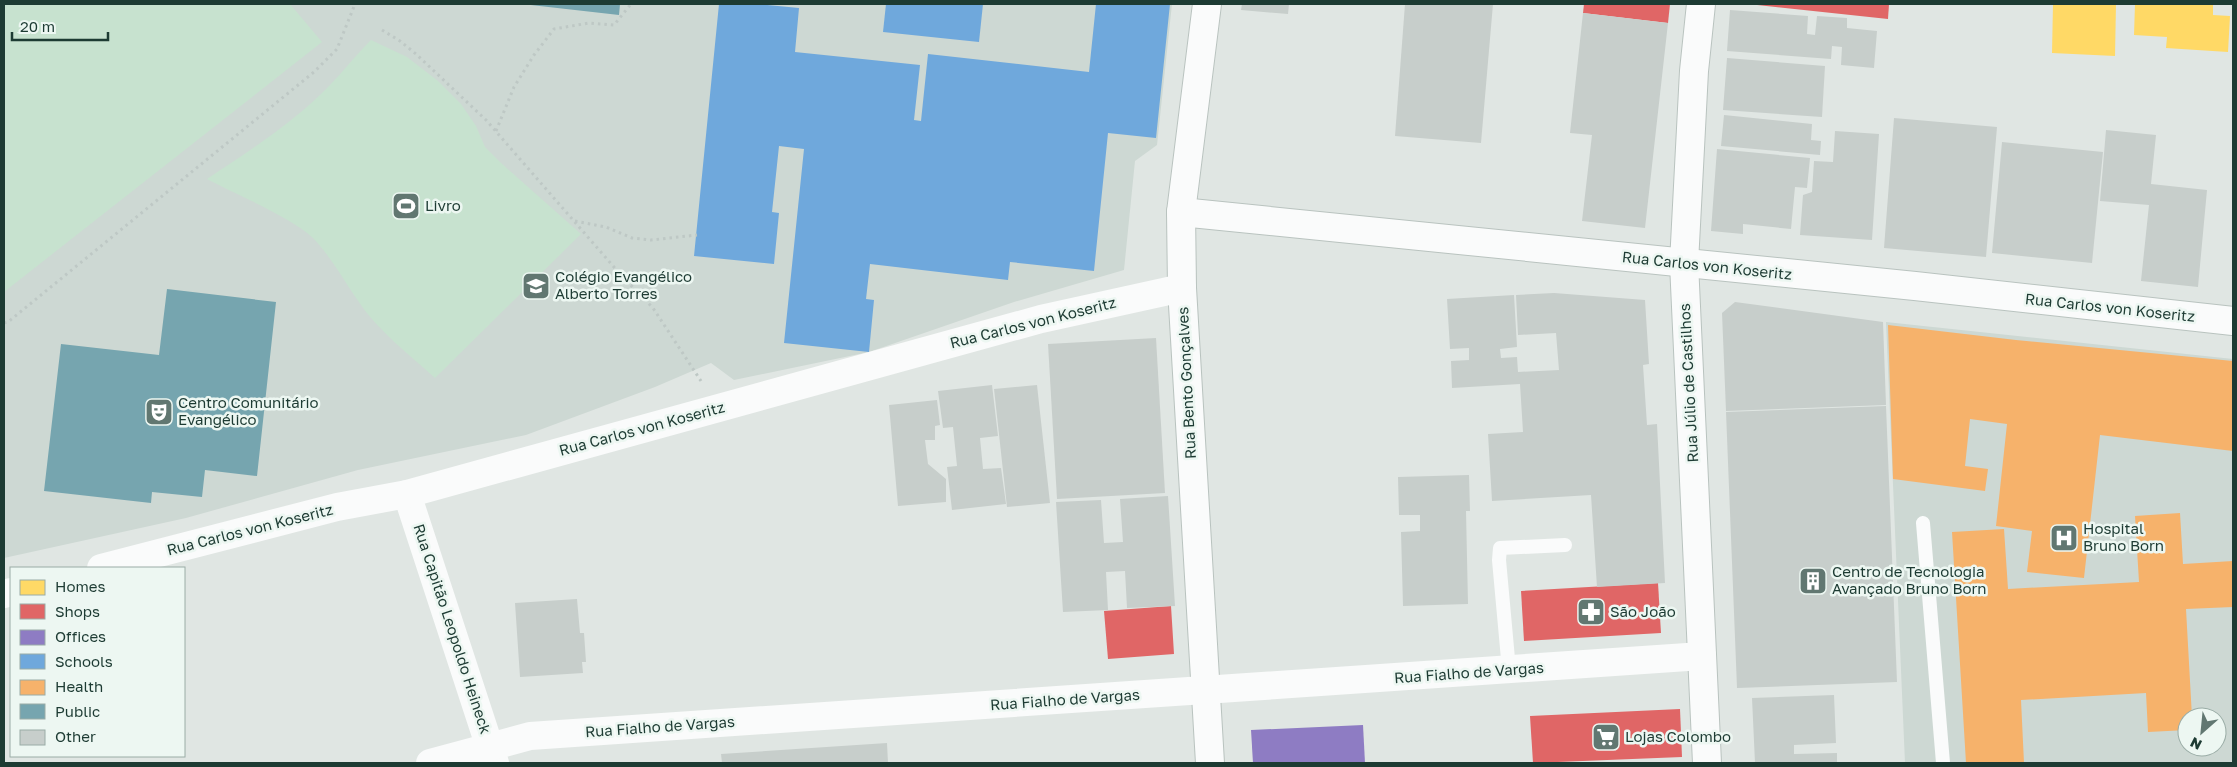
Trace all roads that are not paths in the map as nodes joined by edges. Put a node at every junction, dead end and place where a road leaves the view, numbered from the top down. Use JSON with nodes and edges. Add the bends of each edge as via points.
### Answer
{"nodes":[{"id":1,"x":1206,"y":4,"type":"edge"},
{"id":2,"x":1701,"y":4,"type":"edge"},
{"id":3,"x":1181,"y":212,"type":"junction"},
{"id":4,"x":1684,"y":263,"type":"junction"},
{"id":5,"x":1182,"y":288,"type":"junction"},
{"id":6,"x":2233,"y":322,"type":"edge"},
{"id":7,"x":407,"y":494,"type":"junction"},
{"id":8,"x":1923,"y":523,"type":"dead end"},
{"id":9,"x":1565,"y":545,"type":"dead end"},
{"id":10,"x":105,"y":567,"type":"edge"},
{"id":11,"x":1702,"y":656,"type":"junction"},
{"id":12,"x":1509,"y":670,"type":"junction"},
{"id":13,"x":1205,"y":690,"type":"junction"},
{"id":14,"x":493,"y":755,"type":"edge"},
{"id":15,"x":430,"y":763,"type":"edge"},
{"id":16,"x":1210,"y":763,"type":"edge"},
{"id":17,"x":1707,"y":763,"type":"edge"},
{"id":18,"x":1943,"y":763,"type":"edge"}],
"edges":[{"from":1,"to":3,"type":"street","name":"Rua Bento Gonçalves"},
{"from":2,"to":4,"type":"street","name":"Rua Júlio de Castilhos","via":[[1694,71]]},
{"from":3,"to":4,"type":"street","name":"Rua Carlos von Koseritz"},
{"from":3,"to":5,"type":"street","name":"Rua Bento Gonçalves"},
{"from":4,"to":6,"type":"street","name":"Rua Carlos von Koseritz"},
{"from":4,"to":11,"type":"street","name":"Rua Júlio de Castilhos"},
{"from":5,"to":7,"type":"street","name":"Rua Carlos von Koseritz","via":[[1041,319]]},
{"from":5,"to":13,"type":"street","name":"Rua Bento Gonçalves"},
{"from":7,"to":10,"type":"street","name":"Rua Carlos von Koseritz","via":[[337,507]]},
{"from":7,"to":14,"type":"street","name":"Rua Capitão Leopoldo Heineck"},
{"from":8,"to":18,"type":"lane"},
{"from":9,"to":12,"type":"lane","via":[[1500,548],[1498,560]]},
{"from":11,"to":12,"type":"street","name":"Rua Fialho de Vargas"},
{"from":11,"to":17,"type":"street","name":"Rua Júlio de Castilhos"},
{"from":12,"to":13,"type":"street","name":"Rua Fialho de Vargas"},
{"from":13,"to":14,"type":"street","name":"Rua Fialho de Vargas","via":[[530,736]]},
{"from":13,"to":16,"type":"street","name":"Rua Bento Gonçalves"},
{"from":14,"to":15,"type":"street","name":"Rua Fialho de Vargas"}]}
